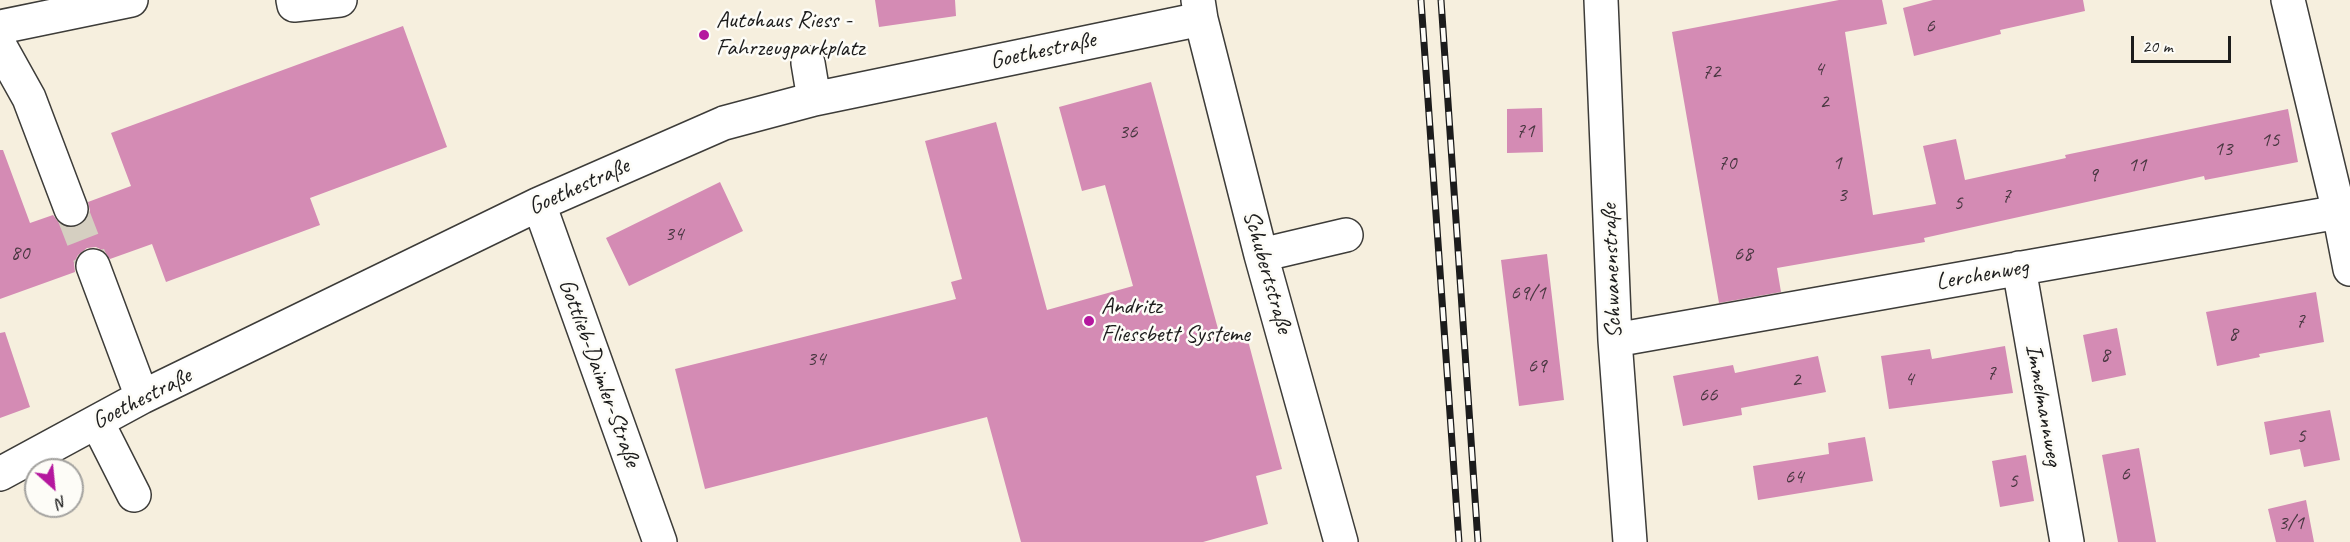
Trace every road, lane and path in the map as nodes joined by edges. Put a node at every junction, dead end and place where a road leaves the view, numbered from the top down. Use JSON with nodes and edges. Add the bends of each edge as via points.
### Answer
{"nodes":[{"id":1,"x":131,"y":0,"type":"edge"},
{"id":2,"x":293,"y":0,"type":"edge"},
{"id":3,"x":340,"y":0,"type":"edge"},
{"id":4,"x":1601,"y":0,"type":"edge"},
{"id":5,"x":2288,"y":0,"type":"edge"},
{"id":6,"x":1199,"y":9,"type":"edge"},
{"id":7,"x":0,"y":27,"type":"edge"},
{"id":8,"x":0,"y":46,"type":"edge"},
{"id":9,"x":808,"y":63,"type":"dead end"},
{"id":10,"x":814,"y":99,"type":"junction"},
{"id":11,"x":539,"y":204,"type":"junction"},
{"id":12,"x":71,"y":209,"type":"tunnel mouth"},
{"id":13,"x":2344,"y":211,"type":"edge"},
{"id":14,"x":1346,"y":235,"type":"dead end"},
{"id":15,"x":1261,"y":255,"type":"junction"},
{"id":16,"x":93,"y":266,"type":"tunnel mouth"},
{"id":17,"x":2019,"y":268,"type":"junction"},
{"id":18,"x":2350,"y":269,"type":"edge"},
{"id":19,"x":1615,"y":340,"type":"junction"},
{"id":20,"x":142,"y":397,"type":"junction"},
{"id":21,"x":97,"y":422,"type":"junction"},
{"id":22,"x":0,"y":474,"type":"edge"},
{"id":23,"x":134,"y":495,"type":"dead end"},
{"id":24,"x":660,"y":542,"type":"edge"},
{"id":25,"x":1341,"y":542,"type":"edge"},
{"id":26,"x":1630,"y":542,"type":"edge"},
{"id":27,"x":2067,"y":542,"type":"edge"}],
"edges":[{"from":1,"to":7,"type":"street"},
{"from":2,"to":3,"type":"street","via":[[294,6]]},
{"from":4,"to":19,"type":"street","name":"Schwanenstraße"},
{"from":5,"to":13,"type":"street"},
{"from":6,"to":10,"type":"street","name":"Goethestraße"},
{"from":6,"to":15,"type":"street","name":"Schubertstraße"},
{"from":8,"to":12,"type":"street","via":[[29,98]]},
{"from":9,"to":10,"type":"street"},
{"from":10,"to":11,"type":"street","name":"Goethestraße","via":[[724,123]]},
{"from":11,"to":20,"type":"street","name":"Goethestraße"},
{"from":11,"to":24,"type":"street","name":"Gottlieb-Daimler-Straße"},
{"from":13,"to":17,"type":"street","name":"Lerchenweg"},
{"from":13,"to":18,"type":"street"},
{"from":14,"to":15,"type":"street"},
{"from":15,"to":25,"type":"street","name":"Schubertstraße"},
{"from":16,"to":20,"type":"street"},
{"from":17,"to":19,"type":"street","name":"Lerchenweg"},
{"from":17,"to":27,"type":"street","name":"Immelmannweg"},
{"from":19,"to":26,"type":"street","name":"Schwanenstraße"},
{"from":20,"to":21,"type":"street","name":"Goethestraße"},
{"from":21,"to":22,"type":"street","name":"Goethestraße"},
{"from":21,"to":23,"type":"street"}]}
